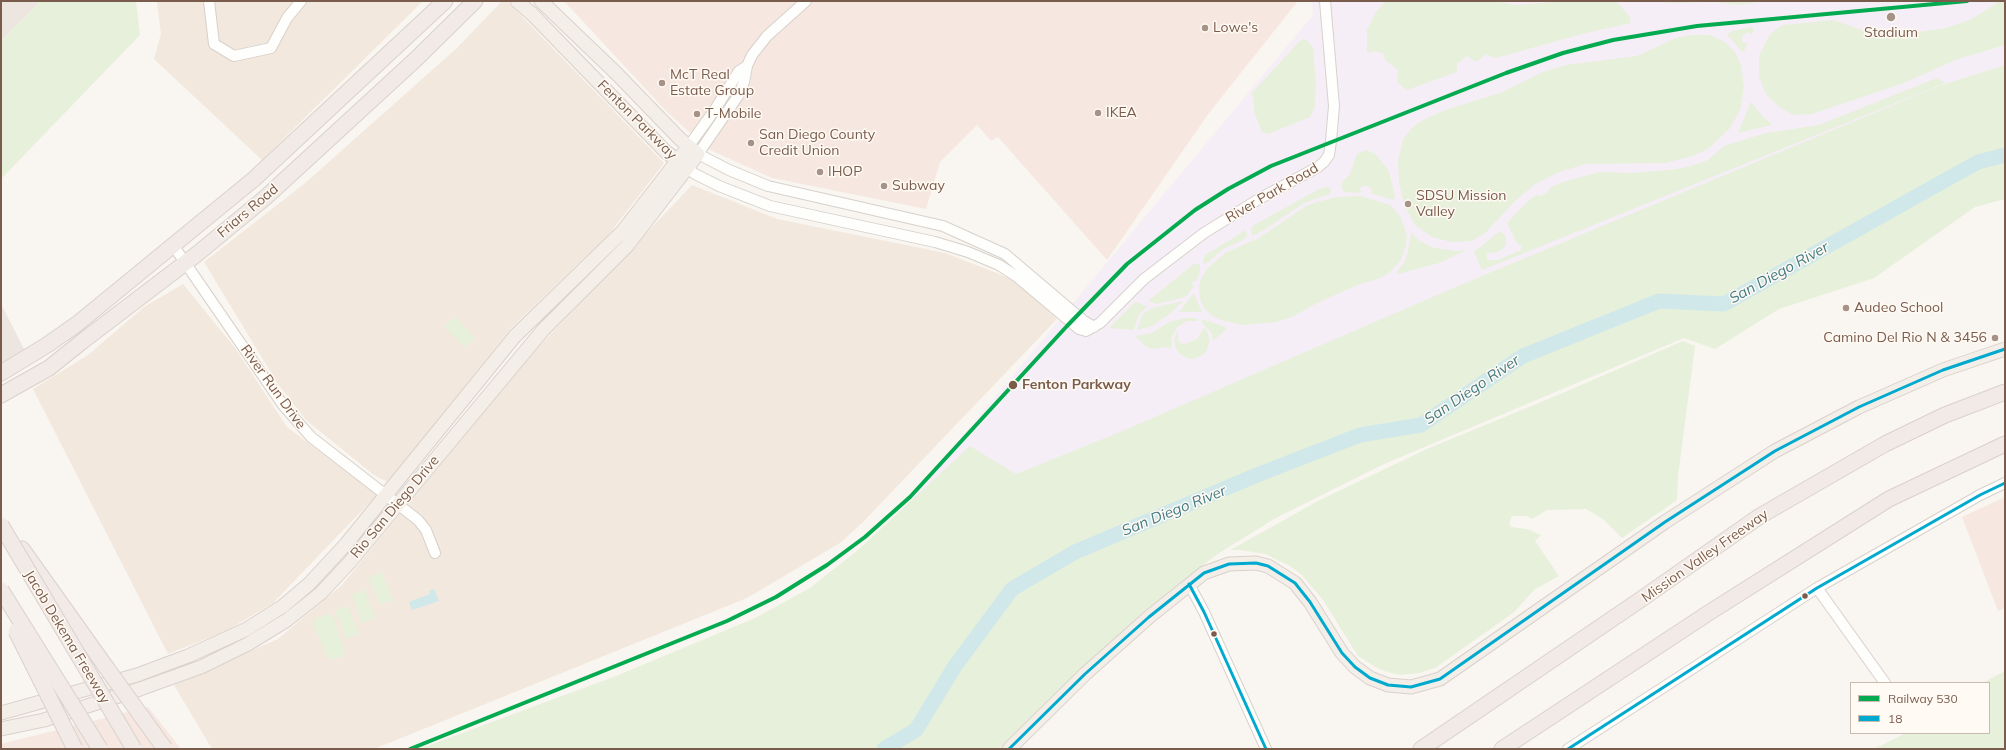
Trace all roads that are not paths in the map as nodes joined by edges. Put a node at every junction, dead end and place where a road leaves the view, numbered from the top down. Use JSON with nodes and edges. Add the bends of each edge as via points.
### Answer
{"nodes":[{"id":1,"x":209,"y":1,"type":"edge"},
{"id":2,"x":301,"y":1,"type":"edge"},
{"id":3,"x":445,"y":1,"type":"edge"},
{"id":4,"x":475,"y":1,"type":"edge"},
{"id":5,"x":517,"y":1,"type":"edge"},
{"id":6,"x":542,"y":1,"type":"edge"},
{"id":7,"x":806,"y":1,"type":"edge"},
{"id":8,"x":1325,"y":1,"type":"edge"},
{"id":9,"x":747,"y":66,"type":"junction"},
{"id":10,"x":693,"y":150,"type":"junction"},
{"id":11,"x":683,"y":164,"type":"junction"},
{"id":12,"x":173,"y":245,"type":"junction"},
{"id":13,"x":186,"y":263,"type":"junction"},
{"id":14,"x":1035,"y":292,"type":"junction"},
{"id":15,"x":1056,"y":296,"type":"junction"},
{"id":16,"x":1094,"y":326,"type":"junction"},
{"id":17,"x":515,"y":336,"type":"junction"},
{"id":18,"x":527,"y":347,"type":"junction"},
{"id":19,"x":2005,"y":349,"type":"edge"},
{"id":20,"x":24,"y":361,"type":"junction"},
{"id":21,"x":1,"y":373,"type":"edge"},
{"id":22,"x":1,"y":386,"type":"edge"},
{"id":23,"x":2005,"y":392,"type":"edge"},
{"id":24,"x":1,"y":395,"type":"edge"},
{"id":25,"x":2005,"y":444,"type":"edge"},
{"id":26,"x":2005,"y":483,"type":"edge"},
{"id":27,"x":386,"y":495,"type":"junction"},
{"id":28,"x":398,"y":503,"type":"junction"},
{"id":29,"x":1,"y":520,"type":"edge"},
{"id":30,"x":1,"y":525,"type":"edge"},
{"id":31,"x":434,"y":553,"type":"dead end"},
{"id":32,"x":1189,"y":584,"type":"junction"},
{"id":33,"x":1817,"y":588,"type":"junction"},
{"id":34,"x":1,"y":590,"type":"edge"},
{"id":35,"x":1,"y":601,"type":"edge"},
{"id":36,"x":1884,"y":682,"type":"edge"},
{"id":37,"x":1,"y":713,"type":"edge"},
{"id":38,"x":1,"y":729,"type":"edge"},
{"id":39,"x":75,"y":749,"type":"edge"},
{"id":40,"x":100,"y":749,"type":"edge"},
{"id":41,"x":134,"y":749,"type":"edge"},
{"id":42,"x":165,"y":749,"type":"edge"},
{"id":43,"x":1009,"y":749,"type":"edge"},
{"id":44,"x":1266,"y":749,"type":"edge"},
{"id":45,"x":1421,"y":749,"type":"edge"},
{"id":46,"x":1502,"y":749,"type":"edge"},
{"id":47,"x":1568,"y":749,"type":"edge"}],
"edges":[{"from":1,"to":2,"type":"street","via":[[214,44],[234,56],[271,48],[287,18]]},
{"from":3,"to":12,"type":"highway","name":"Friars Road","via":[[254,179]]},
{"from":4,"to":13,"type":"highway","name":"Friars Road","via":[[416,60],[266,197]]},
{"from":5,"to":11,"type":"main road","name":"Fenton Parkway","via":[[666,152]]},
{"from":6,"to":10,"type":"main road","name":"Fenton Parkway"},
{"from":7,"to":9,"type":"street","via":[[767,36]]},
{"from":8,"to":16,"type":"street","name":"River Park Road","via":[[1334,106],[1329,155],[1318,167],[1204,233],[1144,279]]},
{"from":9,"to":10,"type":"street","via":[[739,71]]},
{"from":9,"to":10,"type":"street","via":[[738,96]]},
{"from":10,"to":11,"type":"main road","name":"Rio San Diego Drive"},
{"from":10,"to":15,"type":"street","name":"Fenton Parkway","via":[[729,170],[768,186],[943,226],[1005,254]]},
{"from":11,"to":14,"type":"street","name":"Fenton Parkway","via":[[695,174],[719,186],[770,206],[935,242],[968,252],[999,264]]},
{"from":11,"to":17,"type":"main road","name":"Rio San Diego Drive","via":[[622,232]]},
{"from":11,"to":18,"type":"main road","name":"Rio San Diego Drive","via":[[627,246]]},
{"from":12,"to":13,"type":"street","name":"River Run Drive"},
{"from":12,"to":20,"type":"highway","name":"Friars Road","via":[[77,324]]},
{"from":13,"to":24,"type":"highway","name":"Friars Road","via":[[49,368]]},
{"from":13,"to":27,"type":"street","name":"River Run Drive","via":[[283,405],[306,432]]},
{"from":14,"to":15,"type":"street"},
{"from":14,"to":16,"type":"street","name":"Fenton Parkway","via":[[1079,329],[1086,331]]},
{"from":15,"to":16,"type":"street","name":"Fenton Parkway","via":[[1084,321]]},
{"from":17,"to":18,"type":"main road"},
{"from":17,"to":27,"type":"main road","name":"Rio San Diego Drive"},
{"from":18,"to":28,"type":"main road","name":"Rio San Diego Drive"},
{"from":19,"to":32,"type":"main road","via":[[1943,370],[1859,406],[1775,451],[1664,522],[1452,672],[1430,683],[1400,687],[1379,682],[1363,674],[1342,653],[1295,583],[1268,566],[1256,563],[1229,564],[1204,573]]},
{"from":20,"to":21,"type":"highway","name":"Friars Road"},
{"from":20,"to":22,"type":"highway","via":[[25,368],[21,375]]},
{"from":23,"to":45,"type":"highway","name":"Mission Valley Freeway","via":[[1945,415],[1886,444],[1760,516]]},
{"from":25,"to":46,"type":"highway","via":[[1889,499],[1710,612]]},
{"from":26,"to":33,"type":"street"},
{"from":27,"to":28,"type":"street","name":"River Run Drive"},
{"from":27,"to":37,"type":"main road","name":"Rio San Diego Drive","via":[[309,584],[283,606],[247,629],[202,650],[137,675]]},
{"from":28,"to":31,"type":"street","name":"River Run Drive","via":[[426,530]]},
{"from":28,"to":38,"type":"main road","name":"Rio San Diego Drive","via":[[321,593],[287,620],[248,644],[201,667],[140,689],[44,720]]},
{"from":29,"to":42,"type":"highway","bridge":true},
{"from":30,"to":41,"type":"highway","name":"Jacob Dekema Freeway","bridge":true},
{"from":32,"to":43,"type":"main road","via":[[1109,652]]},
{"from":32,"to":44,"type":"street"},
{"from":33,"to":36,"type":"street"},
{"from":33,"to":47,"type":"street"},
{"from":34,"to":40,"type":"highway","name":"Jacob Dekema Freeway","bridge":true},
{"from":35,"to":39,"type":"highway","bridge":true}]}
